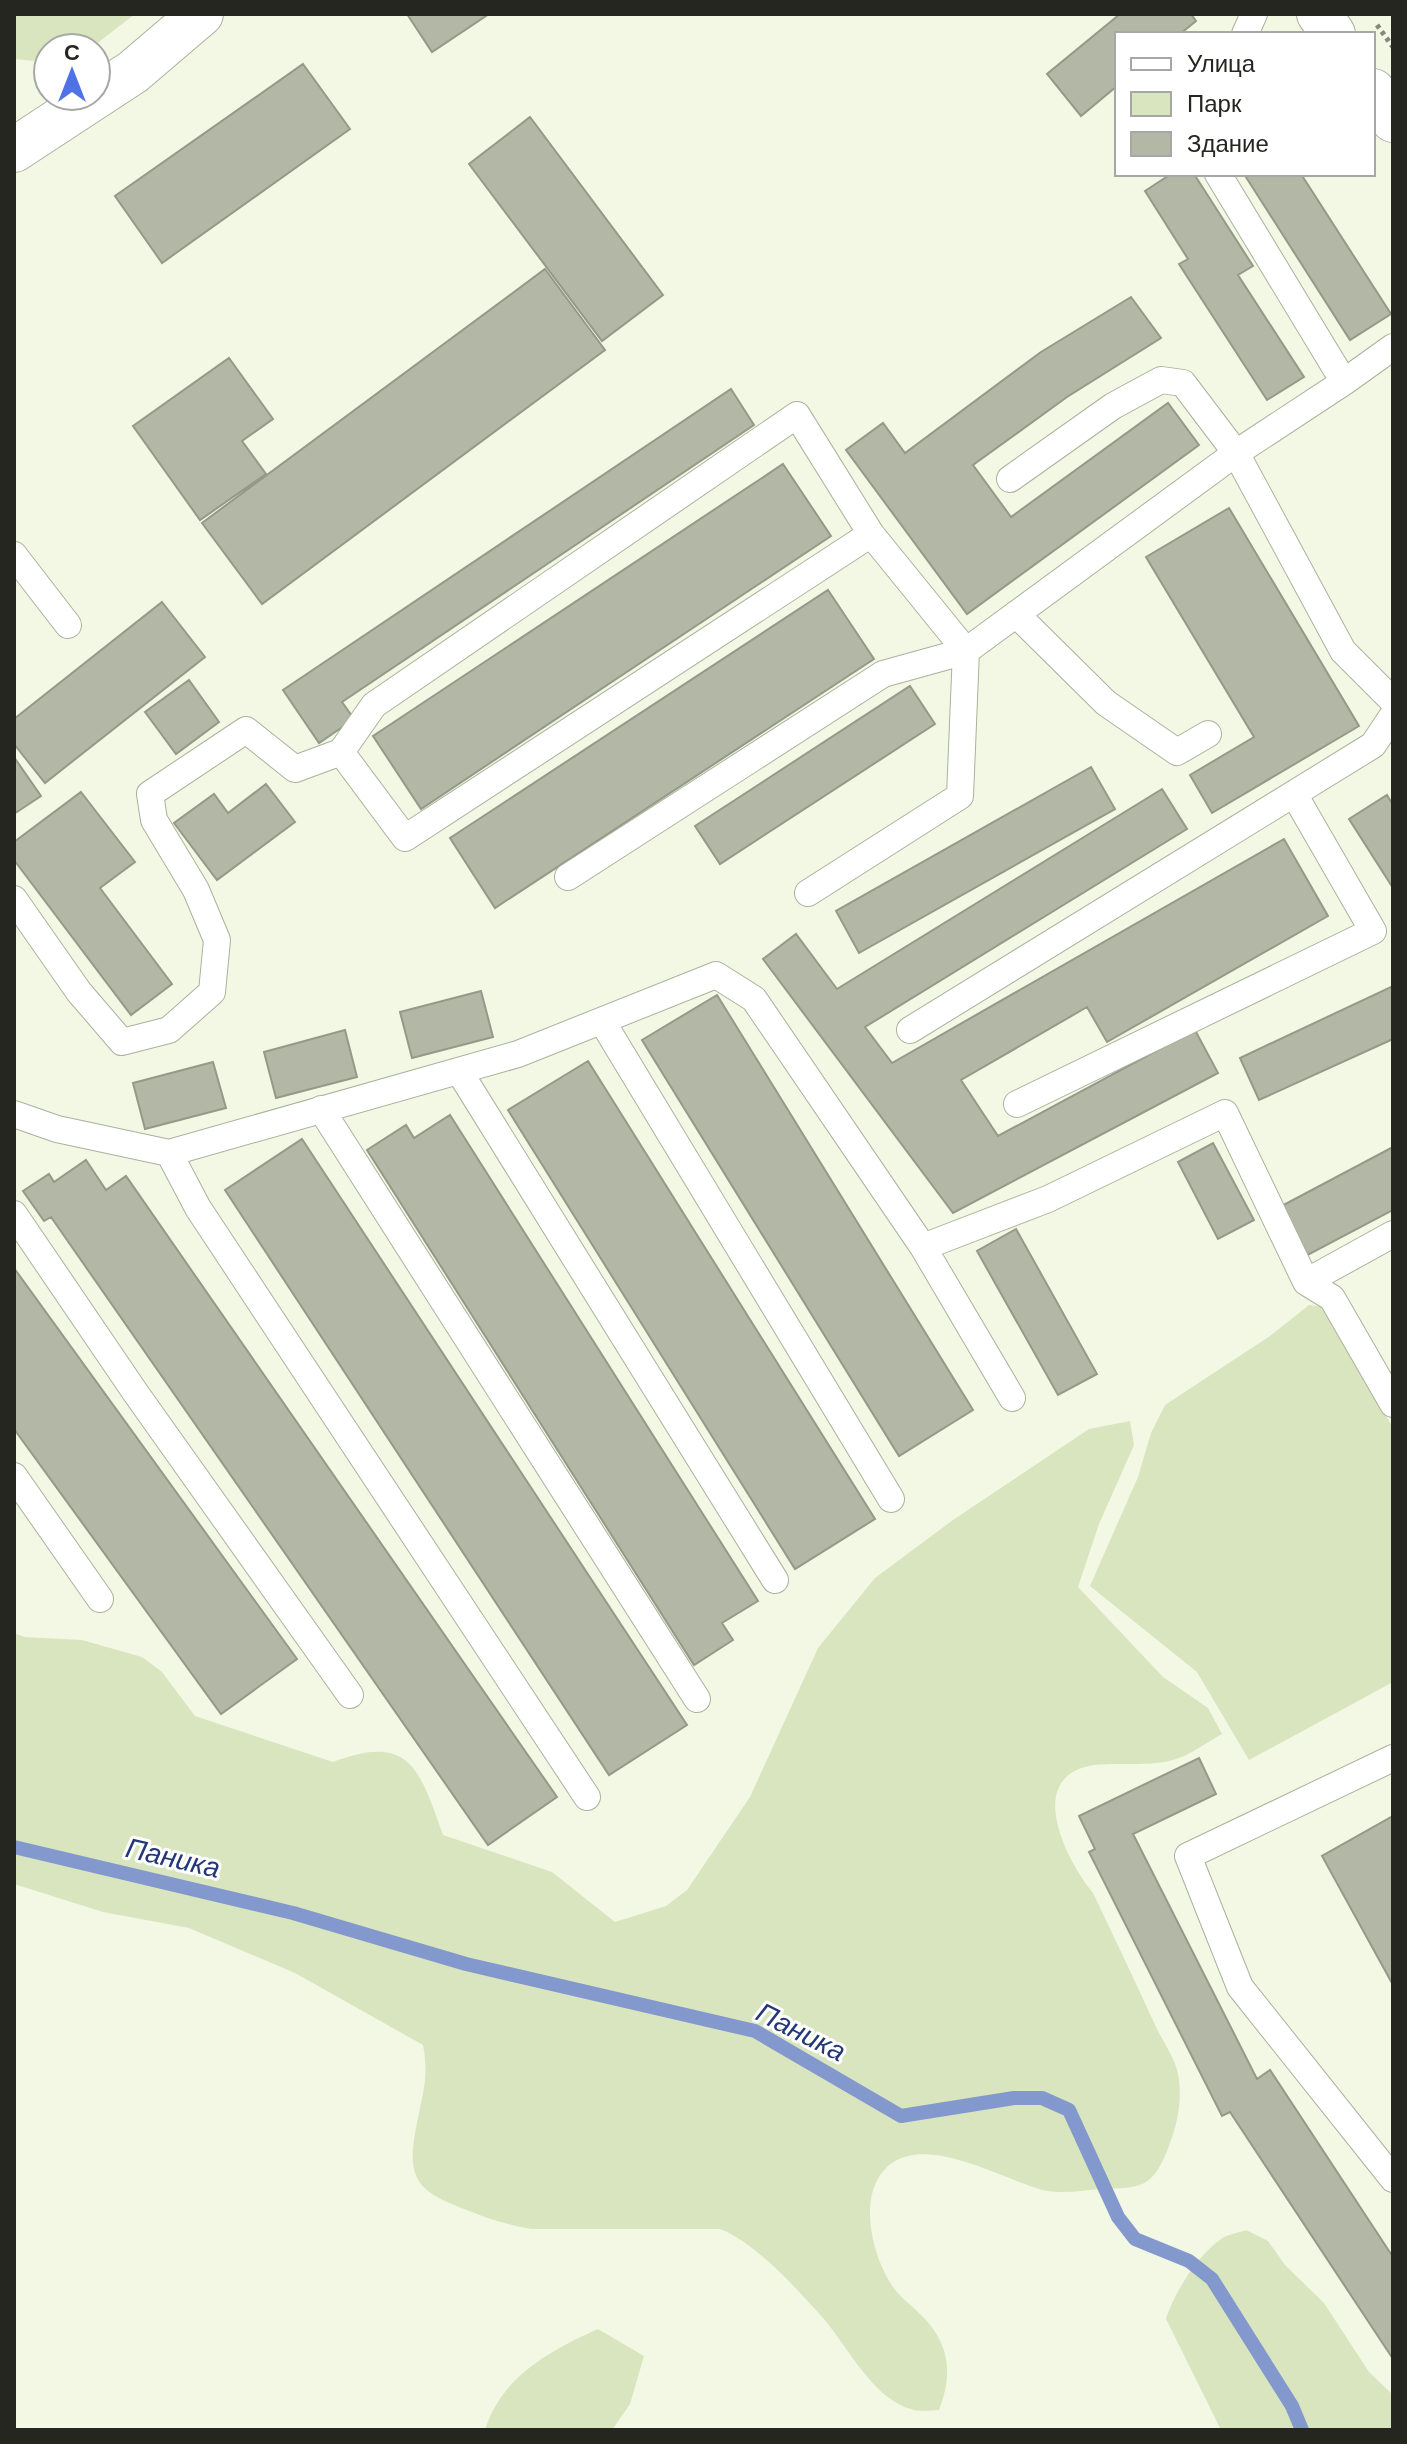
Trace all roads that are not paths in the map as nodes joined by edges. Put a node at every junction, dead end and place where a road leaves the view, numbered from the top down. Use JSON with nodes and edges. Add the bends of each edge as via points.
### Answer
{"nodes":[{"id":1,"x":201,"y":14,"type":"edge"},
{"id":2,"x":1319,"y":14,"type":"edge"},
{"id":3,"x":1332,"y":32,"type":"edge"},
{"id":4,"x":1375,"y":94,"type":"edge"},
{"id":5,"x":1393,"y":120,"type":"edge"},
{"id":6,"x":14,"y":150,"type":"edge"},
{"id":7,"x":1219,"y":176,"type":"edge"},
{"id":8,"x":1393,"y":347,"type":"edge"},
{"id":9,"x":1344,"y":382,"type":"junction"},
{"id":10,"x":1236,"y":453,"type":"junction"},
{"id":11,"x":1010,"y":479,"type":"dead end"},
{"id":12,"x":871,"y":534,"type":"junction"},
{"id":13,"x":14,"y":555,"type":"edge"},
{"id":14,"x":1016,"y":614,"type":"junction"},
{"id":15,"x":68,"y":625,"type":"dead end"},
{"id":16,"x":966,"y":651,"type":"junction"},
{"id":17,"x":1393,"y":701,"type":"edge"},
{"id":18,"x":1393,"y":715,"type":"edge"},
{"id":19,"x":1208,"y":734,"type":"dead end"},
{"id":20,"x":341,"y":752,"type":"junction"},
{"id":21,"x":1294,"y":794,"type":"junction"},
{"id":22,"x":568,"y":877,"type":"dead end"},
{"id":23,"x":808,"y":893,"type":"dead end"},
{"id":24,"x":14,"y":899,"type":"edge"},
{"id":25,"x":1383,"y":932,"type":"edge"},
{"id":26,"x":602,"y":1021,"type":"junction"},
{"id":27,"x":910,"y":1030,"type":"dead end"},
{"id":28,"x":459,"y":1071,"type":"junction"},
{"id":29,"x":1017,"y":1104,"type":"dead end"},
{"id":30,"x":321,"y":1109,"type":"junction"},
{"id":31,"x":14,"y":1114,"type":"edge"},
{"id":32,"x":169,"y":1153,"type":"junction"},
{"id":33,"x":14,"y":1214,"type":"edge"},
{"id":34,"x":1393,"y":1234,"type":"edge"},
{"id":35,"x":923,"y":1247,"type":"junction"},
{"id":36,"x":1306,"y":1282,"type":"junction"},
{"id":37,"x":1012,"y":1398,"type":"dead end"},
{"id":38,"x":1393,"y":1404,"type":"edge"},
{"id":39,"x":14,"y":1476,"type":"edge"},
{"id":40,"x":891,"y":1499,"type":"dead end"},
{"id":41,"x":775,"y":1580,"type":"dead end"},
{"id":42,"x":100,"y":1599,"type":"dead end"},
{"id":43,"x":350,"y":1695,"type":"dead end"},
{"id":44,"x":697,"y":1699,"type":"dead end"},
{"id":45,"x":1393,"y":1758,"type":"edge"},
{"id":46,"x":587,"y":1797,"type":"dead end"},
{"id":47,"x":1393,"y":2179,"type":"edge"}],
"edges":[{"from":1,"to":6,"type":"street","via":[[133,72]]},
{"from":2,"to":3,"type":"street"},
{"from":4,"to":5,"type":"street"},
{"from":7,"to":9,"type":"lane"},
{"from":8,"to":9,"type":"lane"},
{"from":9,"to":10,"type":"lane"},
{"from":10,"to":11,"type":"lane","via":[[1183,383],[1161,380],[1113,406]]},
{"from":10,"to":14,"type":"lane"},
{"from":10,"to":17,"type":"lane","via":[[1343,651]]},
{"from":12,"to":16,"type":"lane"},
{"from":12,"to":20,"type":"lane","via":[[405,838]]},
{"from":12,"to":20,"type":"lane","via":[[797,415],[374,705]]},
{"from":13,"to":15,"type":"lane"},
{"from":14,"to":16,"type":"lane"},
{"from":14,"to":19,"type":"lane","via":[[1106,703],[1177,752]]},
{"from":16,"to":22,"type":"lane","via":[[883,674]]},
{"from":16,"to":23,"type":"lane","via":[[960,796]]},
{"from":18,"to":21,"type":"lane","via":[[1373,745]]},
{"from":20,"to":24,"type":"lane","via":[[295,769],[246,730],[150,794],[154,820],[196,890],[217,940],[212,992],[169,1030],[122,1042],[79,992]]},
{"from":21,"to":25,"type":"lane"},
{"from":21,"to":27,"type":"lane"},
{"from":25,"to":29,"type":"lane"},
{"from":26,"to":28,"type":"lane"},
{"from":26,"to":35,"type":"lane","via":[[716,975],[754,999]]},
{"from":26,"to":40,"type":"lane"},
{"from":28,"to":30,"type":"lane"},
{"from":28,"to":41,"type":"lane"},
{"from":30,"to":32,"type":"lane"},
{"from":30,"to":44,"type":"lane"},
{"from":31,"to":32,"type":"lane","via":[[57,1129]]},
{"from":32,"to":46,"type":"lane","via":[[198,1208]]},
{"from":33,"to":43,"type":"lane"},
{"from":34,"to":36,"type":"lane"},
{"from":35,"to":36,"type":"lane","via":[[1048,1199],[1225,1113]]},
{"from":35,"to":37,"type":"lane"},
{"from":36,"to":38,"type":"lane","via":[[1332,1298]]},
{"from":39,"to":42,"type":"lane"},
{"from":45,"to":47,"type":"lane","via":[[1188,1856],[1240,1987]]}]}
